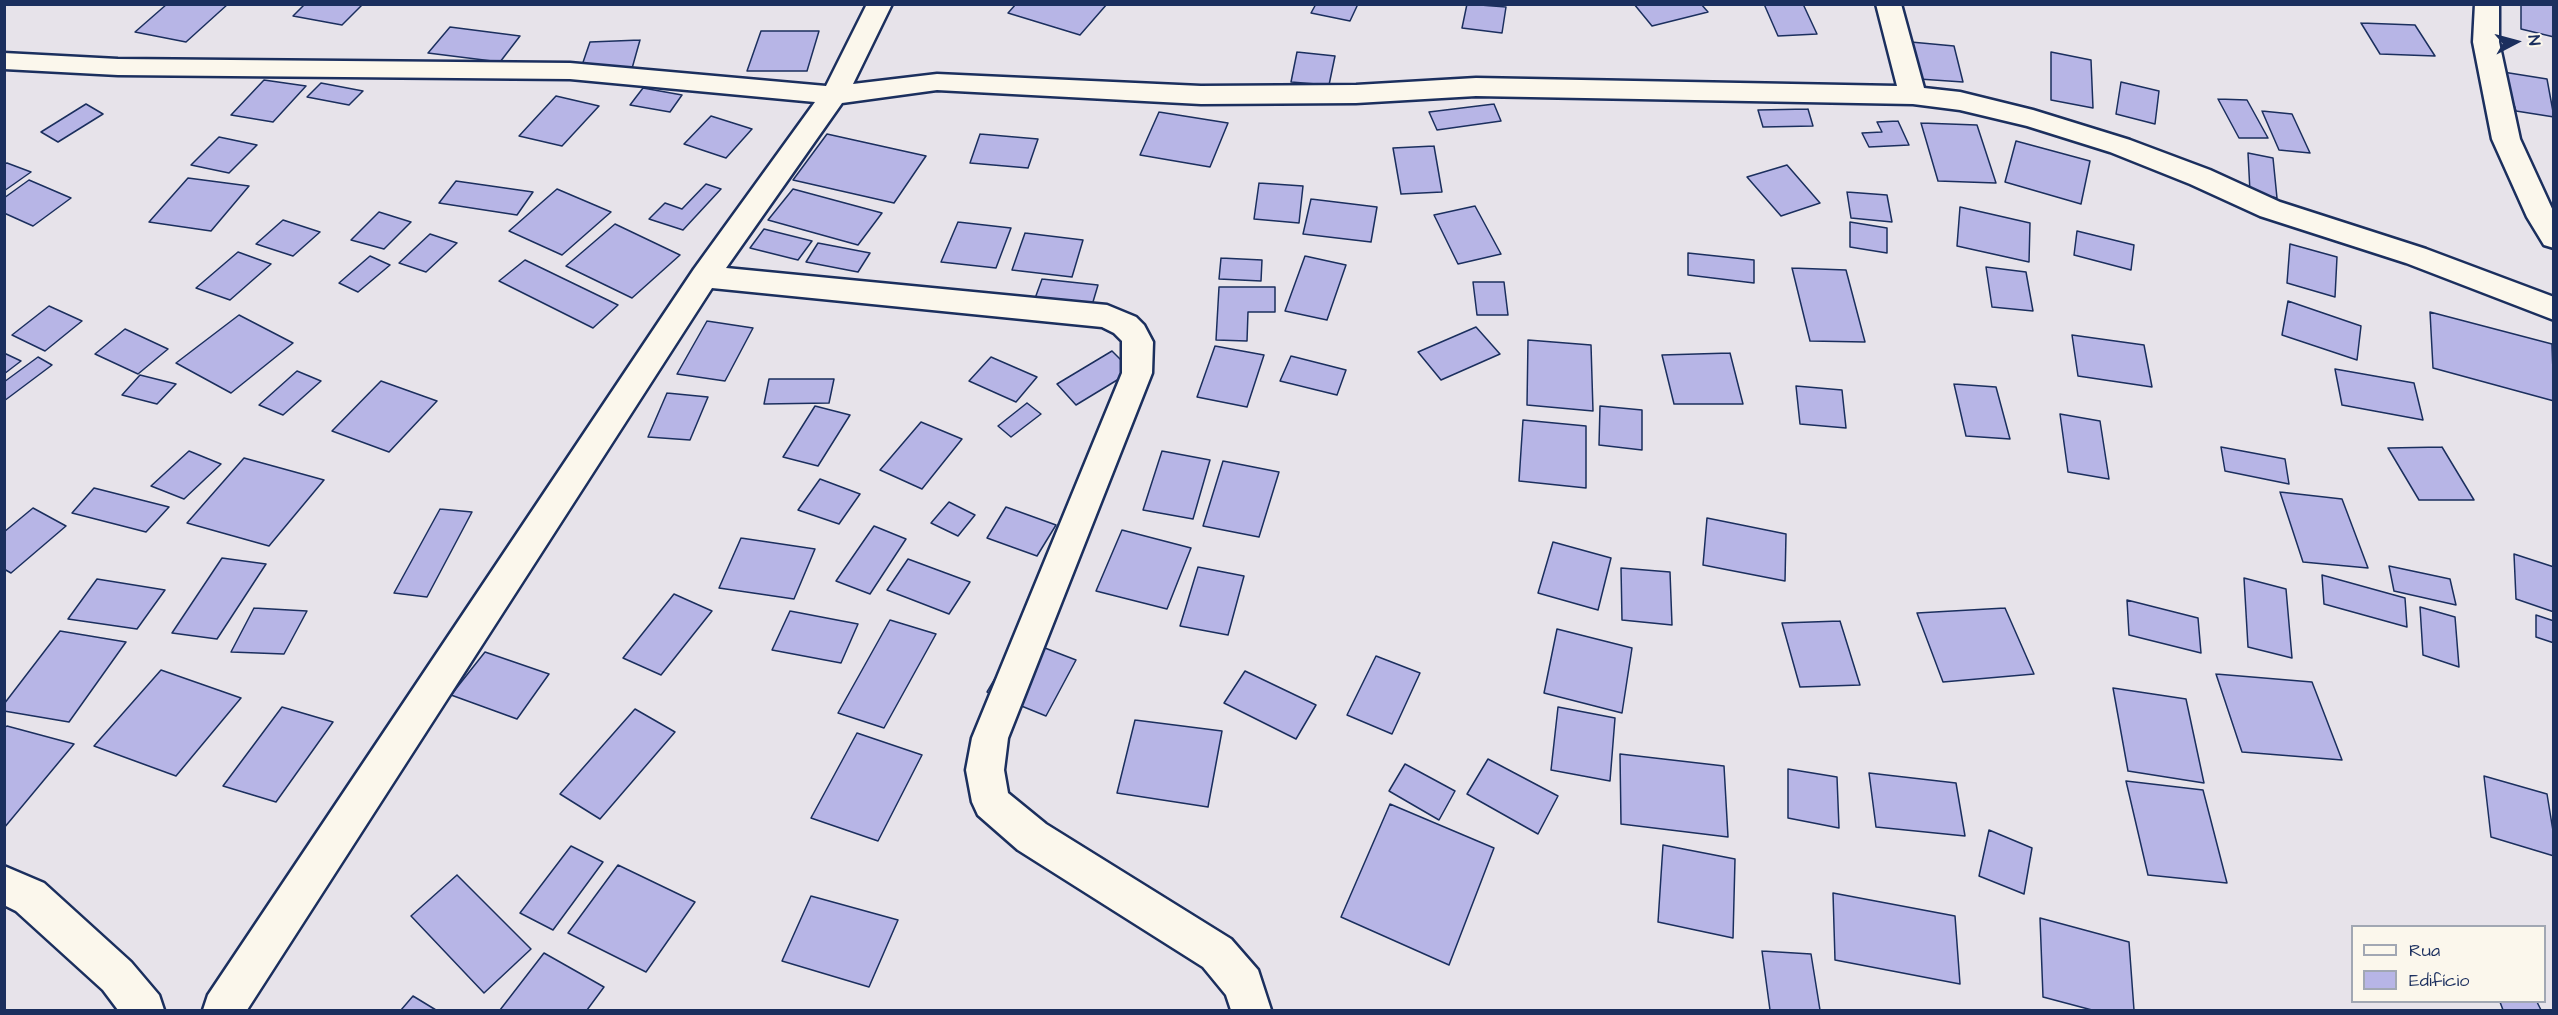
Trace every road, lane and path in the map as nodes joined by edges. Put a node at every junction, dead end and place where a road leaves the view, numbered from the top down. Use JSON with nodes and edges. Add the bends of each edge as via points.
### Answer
{"nodes":[{"id":1,"x":880,"y":4,"type":"edge"},
{"id":2,"x":1888,"y":4,"type":"edge"},
{"id":3,"x":2487,"y":4,"type":"edge"},
{"id":4,"x":4,"y":61,"type":"edge"},
{"id":5,"x":834,"y":95,"type":"junction"},
{"id":6,"x":1914,"y":95,"type":"junction"},
{"id":7,"x":2553,"y":238,"type":"edge"},
{"id":8,"x":704,"y":277,"type":"junction"},
{"id":9,"x":2553,"y":309,"type":"edge"},
{"id":10,"x":4,"y":885,"type":"edge"},
{"id":11,"x":144,"y":1011,"type":"edge"},
{"id":12,"x":223,"y":1011,"type":"edge"},
{"id":13,"x":1251,"y":1011,"type":"edge"}],
"edges":[{"from":1,"to":5,"type":"street"},
{"from":2,"to":6,"type":"street"},
{"from":3,"to":7,"type":"street","via":[[2486,42],[2506,139]]},
{"from":4,"to":5,"type":"street","via":[[118,67],[570,71]]},
{"from":5,"to":6,"type":"street","via":[[938,82],[1202,95],[1356,94],[1476,87]]},
{"from":5,"to":8,"type":"street"},
{"from":6,"to":9,"type":"street","via":[[1981,106],[2120,146],[2270,209],[2416,256]]},
{"from":8,"to":12,"type":"street"},
{"from":8,"to":13,"type":"street","via":[[1107,316],[1133,333],[1138,342],[1137,373],[990,738],[985,770],[991,802],[1032,837],[1217,953],[1244,984]]},
{"from":10,"to":11,"type":"street","via":[[30,897],[117,975]]}]}
